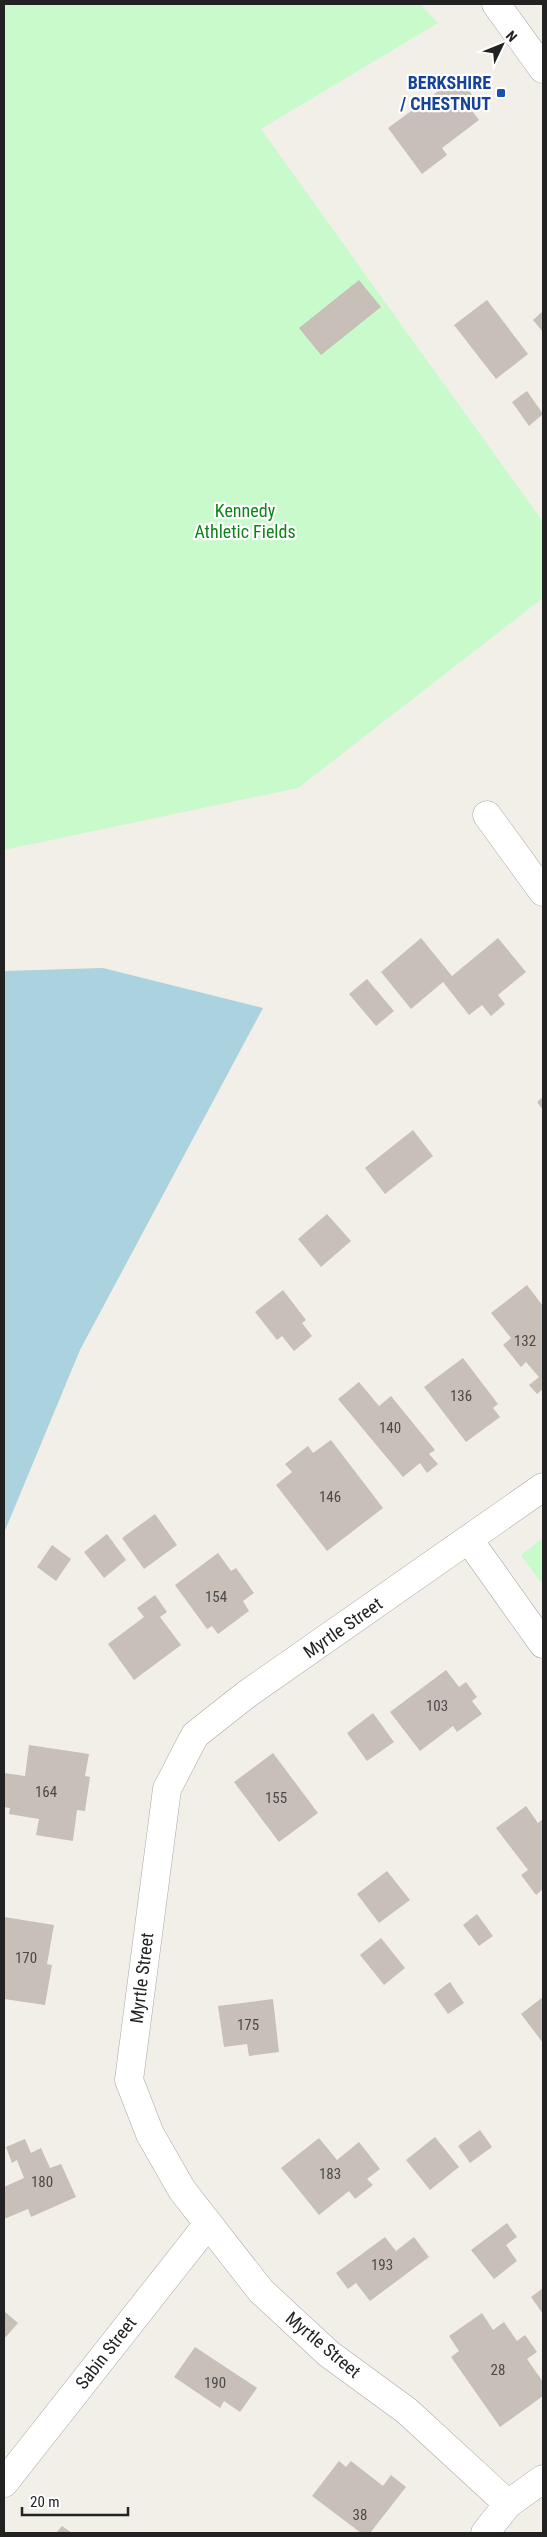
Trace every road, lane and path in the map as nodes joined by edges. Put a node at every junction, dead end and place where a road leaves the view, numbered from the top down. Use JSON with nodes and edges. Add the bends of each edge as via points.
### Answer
{"nodes":[{"id":1,"x":509,"y":8,"type":"edge"},
{"id":2,"x":543,"y":69,"type":"edge"},
{"id":3,"x":487,"y":815,"type":"dead end"},
{"id":4,"x":543,"y":892,"type":"edge"},
{"id":5,"x":543,"y":1487,"type":"edge"},
{"id":6,"x":468,"y":1540,"type":"junction"},
{"id":7,"x":543,"y":1644,"type":"edge"},
{"id":8,"x":208,"y":2224,"type":"junction"},
{"id":9,"x":543,"y":2479,"type":"edge"},
{"id":10,"x":4,"y":2483,"type":"edge"},
{"id":11,"x":508,"y":2504,"type":"junction"},
{"id":12,"x":485,"y":2533,"type":"edge"}],
"edges":[{"from":1,"to":2,"type":"street"},
{"from":3,"to":4,"type":"street"},
{"from":5,"to":6,"type":"street","name":"Myrtle Street"},
{"from":6,"to":7,"type":"street"},
{"from":6,"to":8,"type":"street","name":"Myrtle Street","via":[[247,1694],[194,1735],[167,1790],[129,2080],[150,2134],[182,2190]]},
{"from":8,"to":10,"type":"street","name":"Sabin Street"},
{"from":8,"to":11,"type":"street","name":"Myrtle Street","via":[[268,2297],[329,2354],[407,2411]]},
{"from":9,"to":11,"type":"street"},
{"from":11,"to":12,"type":"street"}]}
